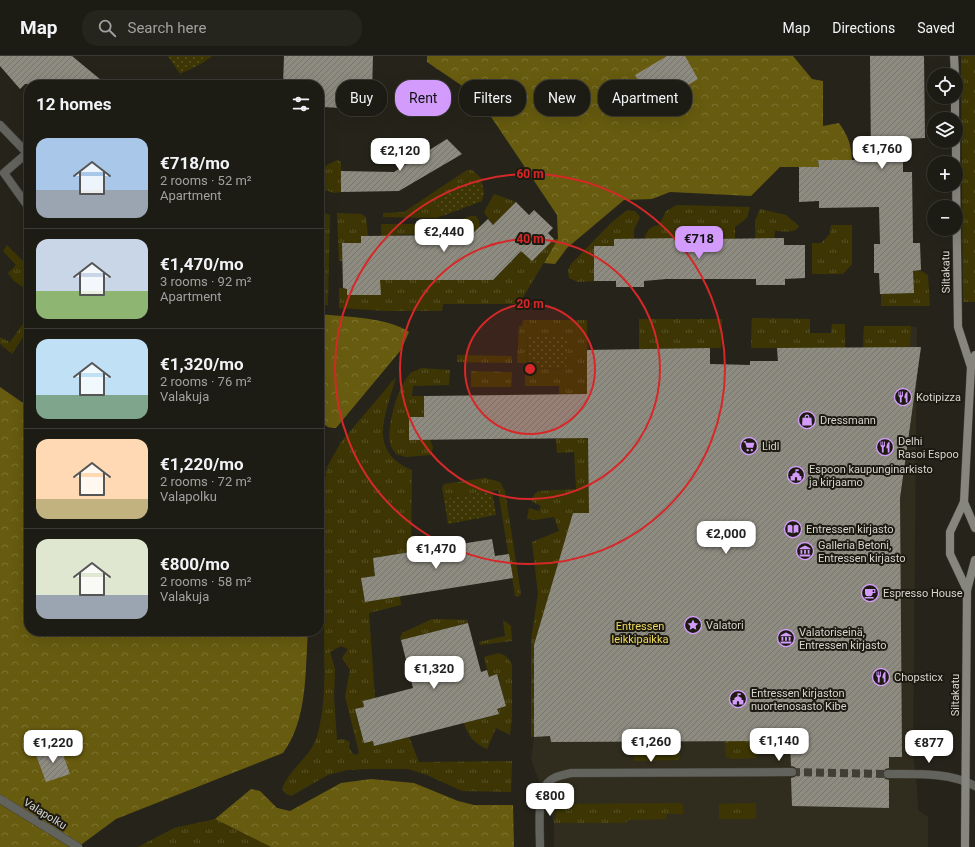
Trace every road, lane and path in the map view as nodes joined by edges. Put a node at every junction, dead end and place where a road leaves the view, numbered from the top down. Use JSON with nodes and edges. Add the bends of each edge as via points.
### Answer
{"nodes":[{"id":1,"x":954,"y":56,"type":"edge"},
{"id":2,"x":955,"y":68,"type":"edge"},
{"id":3,"x":0,"y":125,"type":"edge"},
{"id":4,"x":24,"y":150,"type":"edge"},
{"id":5,"x":24,"y":157,"type":"edge"},
{"id":6,"x":2,"y":175,"type":"edge"},
{"id":7,"x":956,"y":192,"type":"edge"},
{"id":8,"x":24,"y":202,"type":"edge"},
{"id":9,"x":975,"y":355,"type":"edge"},
{"id":10,"x":971,"y":367,"type":"junction"},
{"id":11,"x":964,"y":502,"type":"junction"},
{"id":12,"x":975,"y":528,"type":"edge"},
{"id":13,"x":975,"y":560,"type":"edge"},
{"id":14,"x":967,"y":590,"type":"junction"},
{"id":15,"x":792,"y":772,"type":"tunnel mouth"},
{"id":16,"x":888,"y":774,"type":"tunnel mouth"},
{"id":17,"x":971,"y":780,"type":"edge"},
{"id":18,"x":975,"y":786,"type":"edge"},
{"id":19,"x":0,"y":799,"type":"edge"},
{"id":20,"x":78,"y":847,"type":"edge"},
{"id":21,"x":540,"y":847,"type":"edge"},
{"id":22,"x":965,"y":847,"type":"edge"}],
"edges":[{"from":1,"to":2,"type":"street"},
{"from":3,"to":4,"type":"street"},
{"from":5,"to":6,"type":"street"},
{"from":6,"to":8,"type":"street"},
{"from":7,"to":10,"type":"street","name":"Siltakatu","via":[[958,327]]},
{"from":9,"to":10,"type":"street","name":"Siltakatu"},
{"from":10,"to":11,"type":"street","name":"Siltakatu"},
{"from":11,"to":12,"type":"street","name":"Siltakatu"},
{"from":11,"to":14,"type":"street","name":"Siltakatu","via":[[950,532],[950,554]]},
{"from":13,"to":14,"type":"street","name":"Siltakatu"},
{"from":14,"to":17,"type":"street","name":"Siltakatu"},
{"from":15,"to":21,"type":"street","via":[[571,773],[557,776],[546,785],[541,801]]},
{"from":16,"to":17,"type":"street","via":[[929,774]]},
{"from":17,"to":18,"type":"street"},
{"from":17,"to":22,"type":"street","name":"Siltakatu"},
{"from":19,"to":20,"type":"street","name":"Valapolku"}]}
